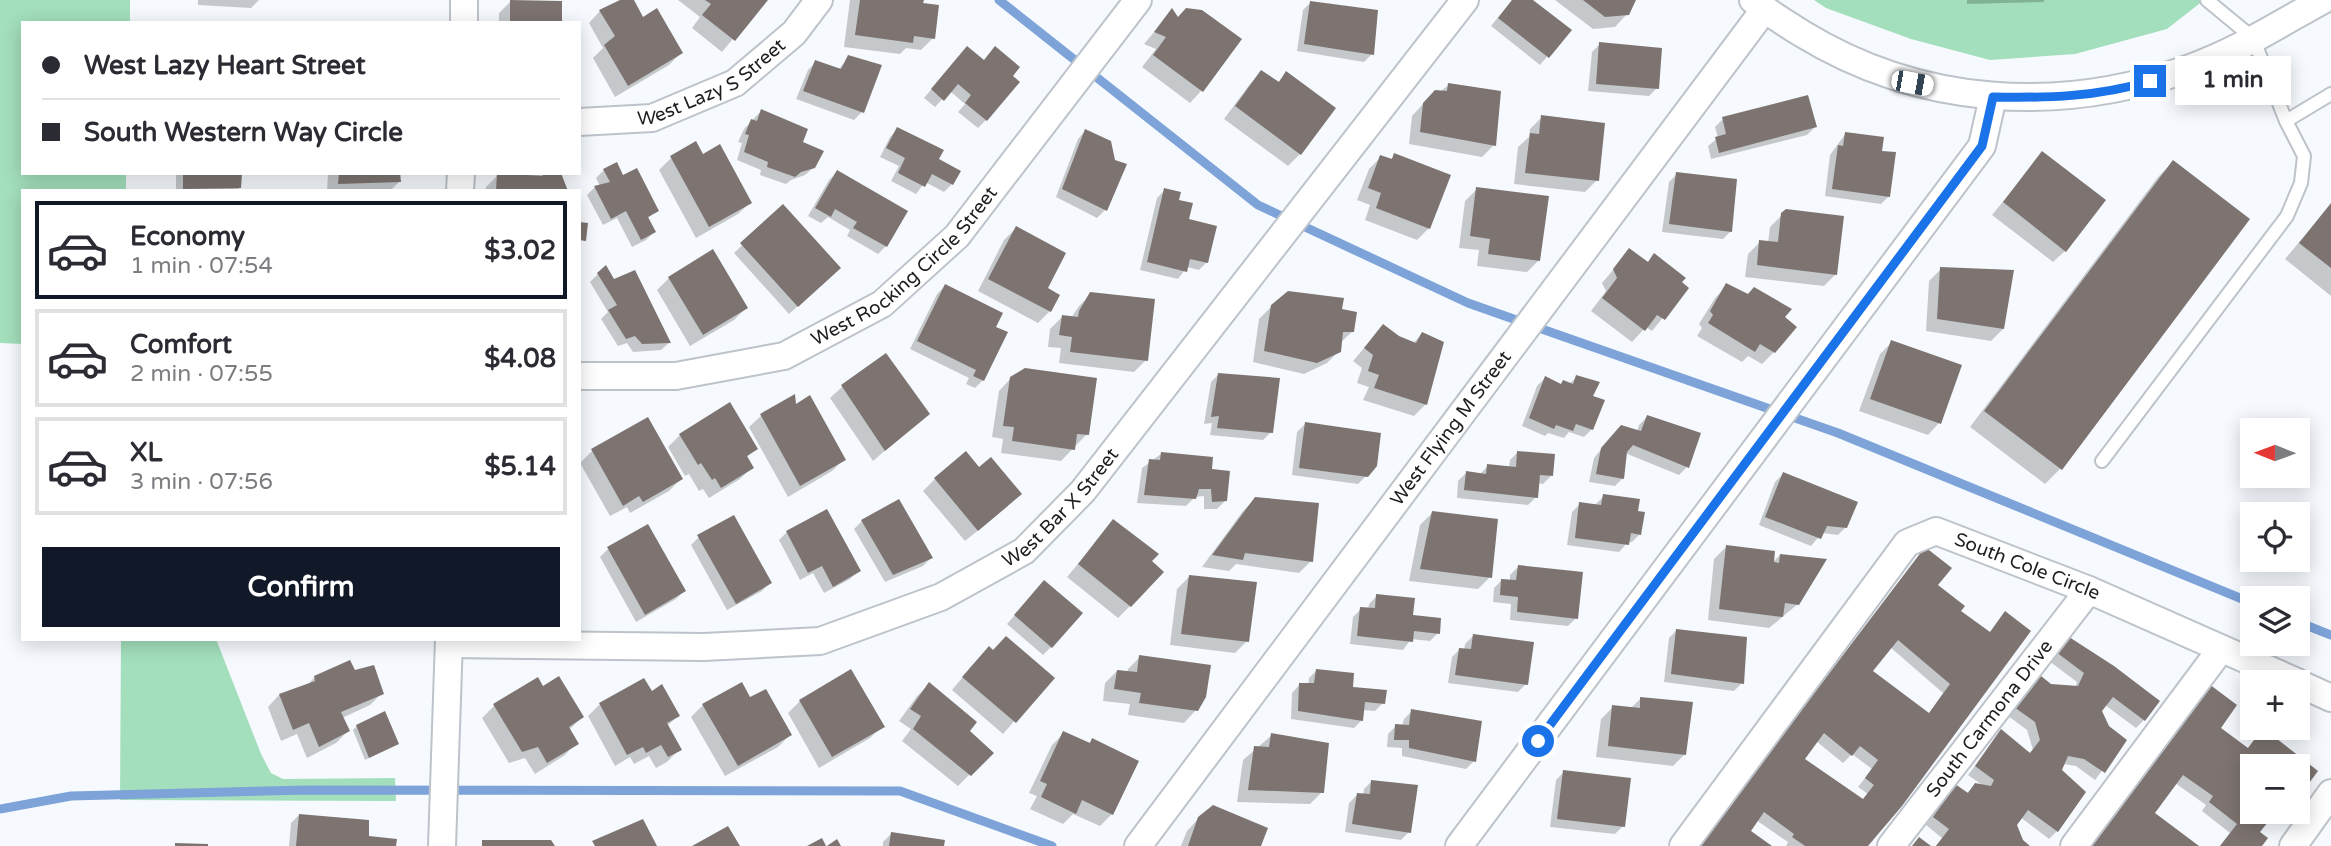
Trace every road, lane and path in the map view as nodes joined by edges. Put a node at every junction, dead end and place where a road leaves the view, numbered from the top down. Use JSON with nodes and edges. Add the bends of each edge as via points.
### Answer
{"nodes":[{"id":1,"x":464,"y":0,"type":"edge"},
{"id":2,"x":819,"y":0,"type":"edge"},
{"id":3,"x":1138,"y":0,"type":"edge"},
{"id":4,"x":1465,"y":0,"type":"edge"},
{"id":5,"x":2207,"y":0,"type":"edge"},
{"id":6,"x":2323,"y":0,"type":"edge"},
{"id":7,"x":1763,"y":3,"type":"edge"},
{"id":8,"x":464,"y":21,"type":"edge"},
{"id":9,"x":2253,"y":38,"type":"junction"},
{"id":10,"x":2331,"y":94,"type":"edge"},
{"id":11,"x":1993,"y":97,"type":"junction"},
{"id":12,"x":2286,"y":121,"type":"junction"},
{"id":13,"x":581,"y":122,"type":"edge"},
{"id":14,"x":581,"y":376,"type":"edge"},
{"id":15,"x":2102,"y":461,"type":"dead end"},
{"id":16,"x":2089,"y":590,"type":"junction"},
{"id":17,"x":449,"y":641,"type":"edge"},
{"id":18,"x":2221,"y":649,"type":"junction"},
{"id":19,"x":2268,"y":670,"type":"edge"},
{"id":20,"x":2310,"y":689,"type":"edge"},
{"id":21,"x":2331,"y":698,"type":"edge"},
{"id":22,"x":2331,"y":793,"type":"edge"},
{"id":23,"x":442,"y":846,"type":"edge"},
{"id":24,"x":1138,"y":846,"type":"edge"},
{"id":25,"x":1459,"y":846,"type":"edge"},
{"id":26,"x":1683,"y":846,"type":"edge"},
{"id":27,"x":1891,"y":846,"type":"edge"},
{"id":28,"x":2074,"y":846,"type":"edge"},
{"id":29,"x":2293,"y":846,"type":"edge"}],
"edges":[{"from":1,"to":8,"type":"street"},
{"from":2,"to":13,"type":"street","name":"West Lazy S Street","via":[[794,33],[735,83],[652,118]]},
{"from":3,"to":14,"type":"street","name":"West Rocking Circle Street","via":[[957,236],[882,304],[784,356],[676,376]]},
{"from":4,"to":17,"type":"street","name":"West Bar X Street","via":[[1083,491],[1024,551],[941,597],[820,641],[704,647]]},
{"from":5,"to":9,"type":"lane"},
{"from":6,"to":9,"type":"street"},
{"from":7,"to":11,"type":"street","via":[[1835,53],[1912,83]]},
{"from":7,"to":24,"type":"street","name":"West Flying M Street"},
{"from":9,"to":11,"type":"street","via":[[2193,68],[2128,88],[2061,98]]},
{"from":9,"to":12,"type":"lane"},
{"from":10,"to":12,"type":"lane"},
{"from":11,"to":25,"type":"street","via":[[1982,146]]},
{"from":12,"to":15,"type":"lane","via":[[2304,156],[2301,183],[2287,216]]},
{"from":16,"to":18,"type":"street","name":"South Cole Circle"},
{"from":16,"to":26,"type":"street","name":"South Cole Circle","via":[[1936,531],[1907,543]]},
{"from":16,"to":27,"type":"street","name":"South Carmona Drive"},
{"from":17,"to":23,"type":"street"},
{"from":18,"to":19,"type":"street","name":"South Cole Circle"},
{"from":18,"to":28,"type":"street"},
{"from":20,"to":21,"type":"street","name":"South Cole Circle"},
{"from":22,"to":29,"type":"street"}]}
